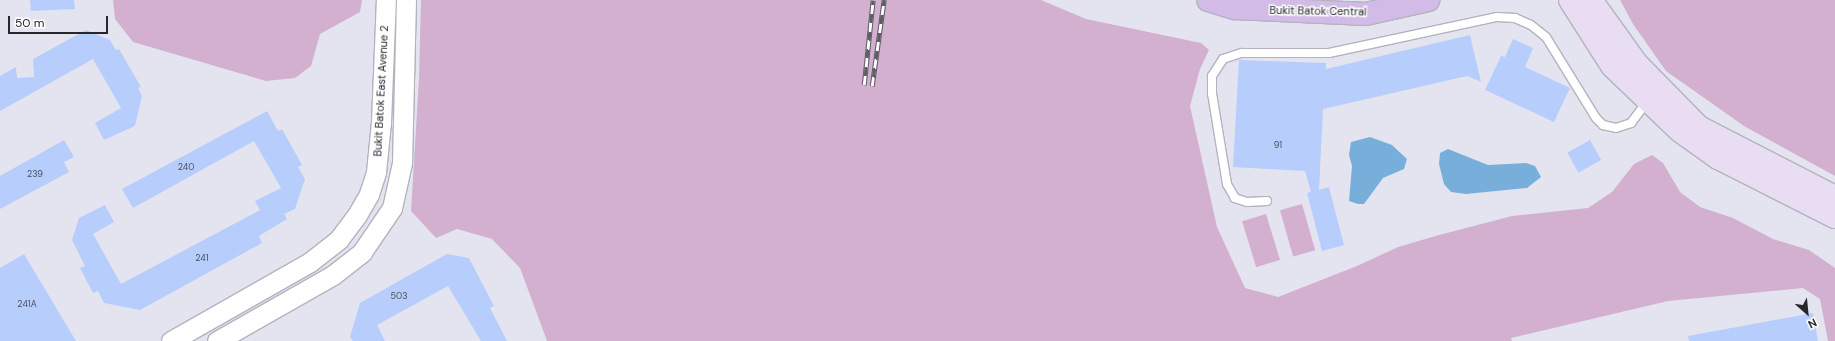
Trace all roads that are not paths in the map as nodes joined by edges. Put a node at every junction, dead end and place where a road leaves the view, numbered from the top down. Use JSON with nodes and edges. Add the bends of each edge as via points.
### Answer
{"nodes":[{"id":1,"x":386,"y":0,"type":"edge"},
{"id":2,"x":406,"y":0,"type":"edge"},
{"id":3,"x":1208,"y":0,"type":"edge"},
{"id":4,"x":1428,"y":0,"type":"edge"},
{"id":5,"x":1570,"y":0,"type":"edge"},
{"id":6,"x":1591,"y":0,"type":"edge"},
{"id":7,"x":1653,"y":96,"type":"junction"},
{"id":8,"x":1835,"y":197,"type":"edge"},
{"id":9,"x":1267,"y":201,"type":"dead end"},
{"id":10,"x":1835,"y":217,"type":"edge"},
{"id":11,"x":171,"y":341,"type":"edge"},
{"id":12,"x":216,"y":341,"type":"edge"}],
"edges":[{"from":1,"to":11,"type":"street","name":"Bukit Batok East Avenue 2","via":[[376,172],[369,194],[357,215],[339,239],[310,262],[193,333]]},
{"from":2,"to":12,"type":"street","name":"Bukit Batok East Avenue 2","via":[[402,156],[399,185],[392,208],[362,252],[333,275]]},
{"from":3,"to":4,"type":"main road","name":"Bukit Batok Central","via":[[1235,8],[1366,14]]},
{"from":5,"to":7,"type":"main road","via":[[1600,50]]},
{"from":6,"to":7,"type":"main road","via":[[1637,64]]},
{"from":7,"to":8,"type":"main road","via":[[1699,128]]},
{"from":7,"to":9,"type":"lane","via":[[1630,123],[1616,128],[1603,125],[1596,118],[1546,37],[1531,25],[1515,18],[1497,17],[1329,53],[1242,53],[1223,59],[1212,76],[1212,93],[1227,184],[1235,198],[1247,202]]},
{"from":7,"to":10,"type":"main road","via":[[1680,131],[1718,158]]}]}
